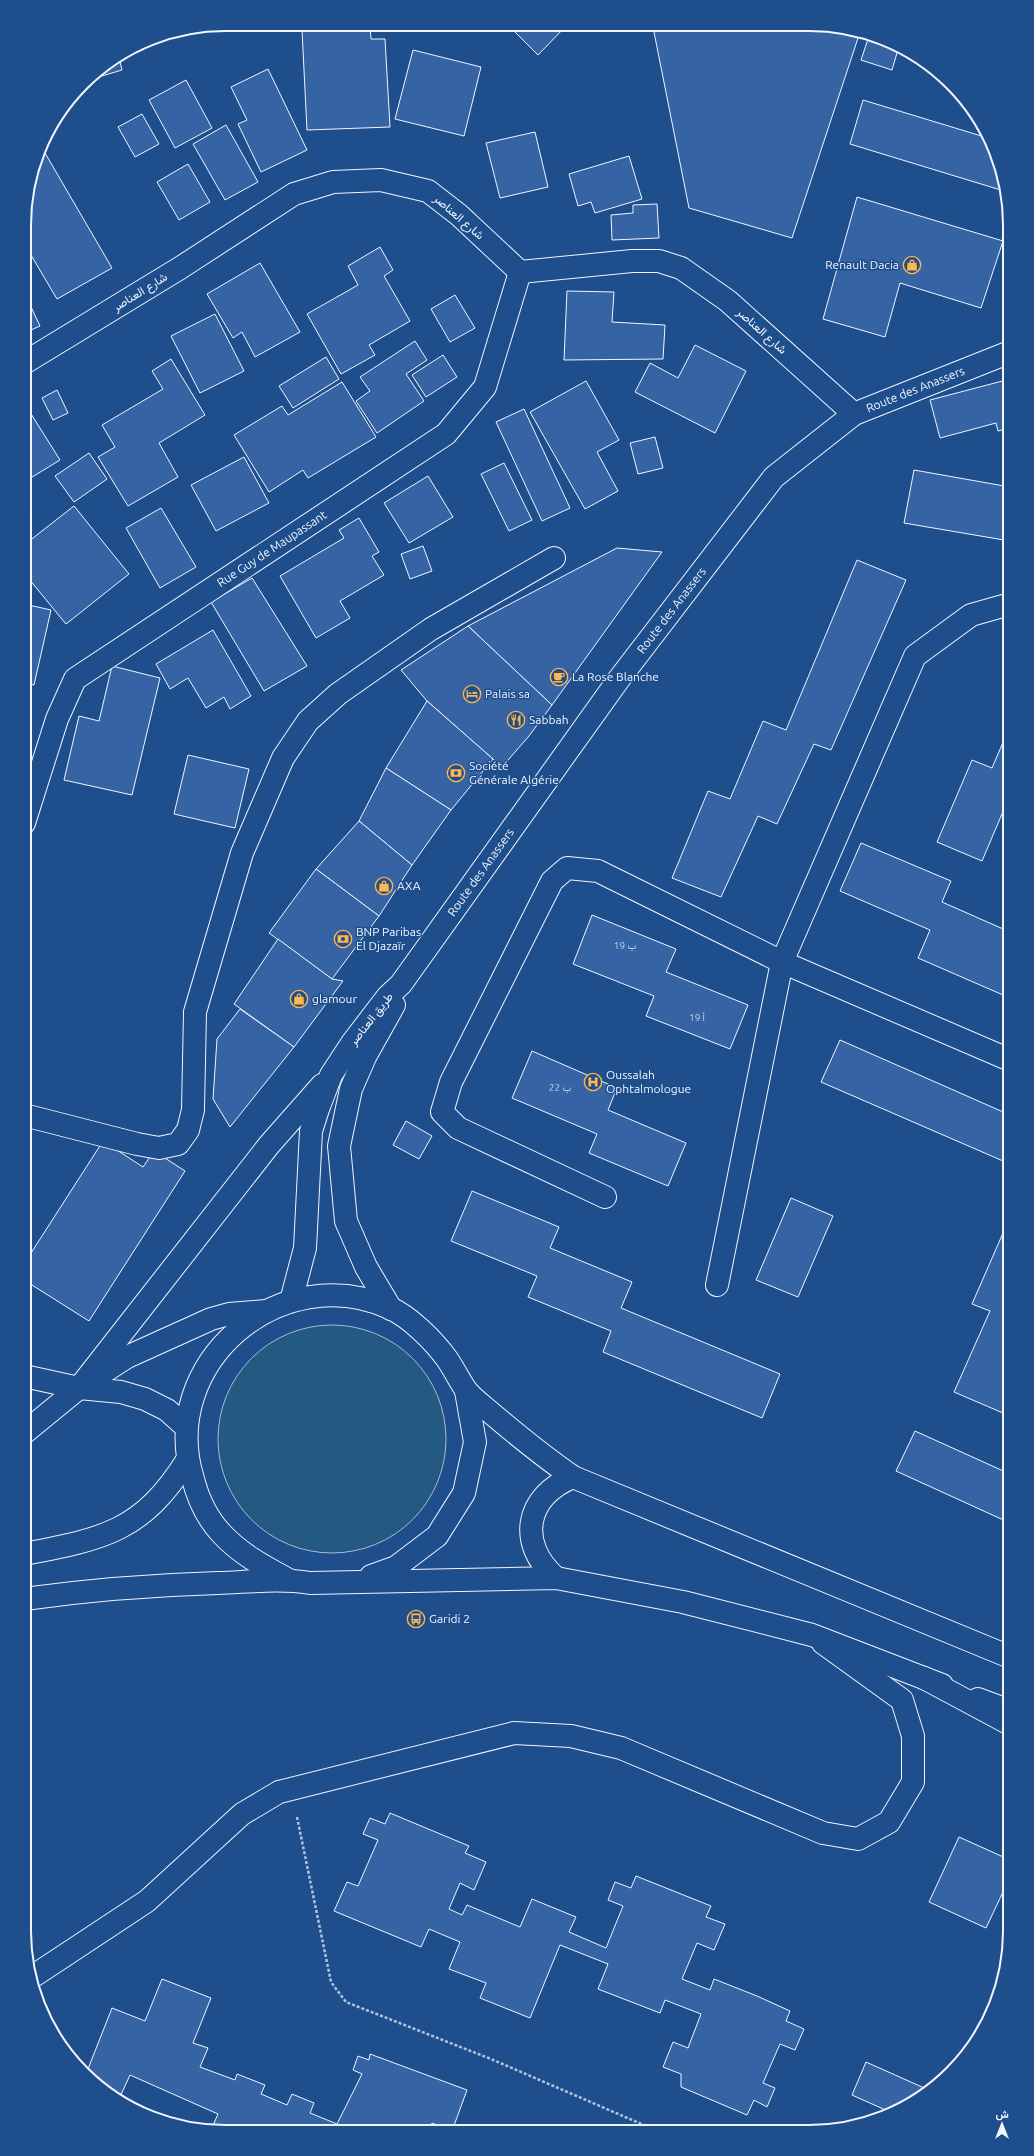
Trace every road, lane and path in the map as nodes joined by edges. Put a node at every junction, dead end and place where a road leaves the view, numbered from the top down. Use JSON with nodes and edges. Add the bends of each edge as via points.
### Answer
{"nodes":[{"id":1,"x":520,"y":272,"type":"junction"},
{"id":2,"x":1003,"y":355,"type":"edge"},
{"id":3,"x":31,"y":359,"type":"edge"},
{"id":4,"x":854,"y":414,"type":"junction"},
{"id":5,"x":554,"y":558,"type":"dead end"},
{"id":6,"x":1003,"y":606,"type":"edge"},
{"id":7,"x":31,"y":801,"type":"edge"},
{"id":8,"x":782,"y":962,"type":"junction"},
{"id":9,"x":402,"y":984,"type":"junction"},
{"id":10,"x":1003,"y":1057,"type":"edge"},
{"id":11,"x":331,"y":1075,"type":"junction"},
{"id":12,"x":31,"y":1117,"type":"edge"},
{"id":13,"x":605,"y":1197,"type":"dead end"},
{"id":14,"x":717,"y":1285,"type":"dead end"},
{"id":15,"x":291,"y":1301,"type":"junction"},
{"id":16,"x":391,"y":1309,"type":"junction"},
{"id":17,"x":266,"y":1311,"type":"junction"},
{"id":18,"x":31,"y":1378,"type":"edge"},
{"id":19,"x":79,"y":1388,"type":"junction"},
{"id":20,"x":466,"y":1391,"type":"junction"},
{"id":21,"x":186,"y":1426,"type":"junction"},
{"id":22,"x":31,"y":1427,"type":"edge"},
{"id":23,"x":187,"y":1460,"type":"junction"},
{"id":24,"x":574,"y":1477,"type":"junction"},
{"id":25,"x":31,"y":1552,"type":"edge"},
{"id":26,"x":556,"y":1578,"type":"junction"},
{"id":27,"x":290,"y":1580,"type":"junction"},
{"id":28,"x":354,"y":1581,"type":"junction"},
{"id":29,"x":31,"y":1598,"type":"edge"},
{"id":30,"x":812,"y":1635,"type":"junction"},
{"id":31,"x":1003,"y":1654,"type":"edge"},
{"id":32,"x":924,"y":1678,"type":"junction"},
{"id":33,"x":1003,"y":1708,"type":"edge"},
{"id":34,"x":1003,"y":1720,"type":"edge"},
{"id":35,"x":291,"y":1789,"type":"junction"},
{"id":36,"x":36,"y":1974,"type":"edge"},
{"id":37,"x":644,"y":2125,"type":"edge"}],
"edges":[{"from":1,"to":3,"type":"main road","name":"شارع العناصر","via":[[459,214],[428,191],[381,180],[333,182],[294,194],[180,268]]},
{"from":1,"to":4,"type":"main road","name":"شارع العناصر","via":[[632,261],[659,261],[681,268],[728,301]]},
{"from":1,"to":7,"type":"main road","name":"Rue Guy de Maupassant","via":[[485,387],[446,434],[75,679],[57,719]]},
{"from":2,"to":4,"type":"main road","name":"Route des Anassers"},
{"from":4,"to":9,"type":"main road","name":"Route des Anassers","via":[[774,477],[619,679]]},
{"from":5,"to":12,"type":"main road","via":[[431,629],[338,694],[308,722],[283,758],[242,853],[194,1012],[193,1110],[188,1130],[178,1144],[159,1148],[137,1144]]},
{"from":6,"to":8,"type":"main road","via":[[971,615],[915,656]]},
{"from":8,"to":10,"type":"main road"},
{"from":8,"to":13,"type":"main road","via":[[598,871],[567,868],[552,881],[451,1082],[442,1112],[458,1128]]},
{"from":8,"to":14,"type":"main road"},
{"from":9,"to":11,"type":"main road","name":"طريق العناصر","via":[[394,989],[377,1010]]},
{"from":9,"to":16,"type":"main road","name":"طريق العناصر","via":[[397,999],[365,1057],[351,1089],[339,1146],[346,1221],[366,1267]]},
{"from":11,"to":15,"type":"main road","name":"طريق العناصر","via":[[311,1131],[305,1248]]},
{"from":11,"to":19,"type":"main road","via":[[269,1145]]},
{"from":15,"to":16,"type":"main road","via":[[332,1296],[359,1299]]},
{"from":15,"to":17,"type":"main road"},
{"from":16,"to":20,"type":"main road","via":[[422,1331],[447,1359]]},
{"from":17,"to":19,"type":"main road","via":[[229,1314],[211,1319],[127,1357]]},
{"from":17,"to":21,"type":"main road","via":[[236,1331],[211,1358],[194,1391]]},
{"from":18,"to":19,"type":"main road"},
{"from":19,"to":21,"type":"main road","via":[[121,1392],[145,1399],[167,1410]]},
{"from":19,"to":22,"type":"main road"},
{"from":20,"to":24,"type":"main road","via":[[519,1437]]},
{"from":20,"to":28,"type":"main road","via":[[475,1442],[464,1493],[437,1536],[396,1567]]},
{"from":21,"to":23,"type":"main road"},
{"from":23,"to":25,"type":"main road","via":[[171,1485],[151,1507],[127,1524],[100,1537]]},
{"from":23,"to":27,"type":"main road","via":[[199,1498],[220,1532],[250,1559]]},
{"from":24,"to":26,"type":"main road","via":[[558,1483],[546,1493],[531,1522],[535,1554],[544,1568]]},
{"from":24,"to":31,"type":"main road"},
{"from":26,"to":28,"type":"main road"},
{"from":26,"to":30,"type":"main road","via":[[683,1602]]},
{"from":27,"to":28,"type":"main road","via":[[310,1584]]},
{"from":27,"to":29,"type":"main road","via":[[137,1587]]},
{"from":30,"to":32,"type":"main road"},
{"from":30,"to":35,"type":"main road","via":[[902,1700],[913,1736],[913,1782],[889,1822],[858,1840],[823,1833],[621,1748],[571,1736],[514,1733]]},
{"from":32,"to":33,"type":"main road"},
{"from":32,"to":34,"type":"main road"},
{"from":35,"to":36,"type":"main road","via":[[279,1792],[242,1814],[147,1901]]},
{"from":35,"to":37,"type":"path","via":[[331,1982],[346,2002],[491,2059]]}]}
